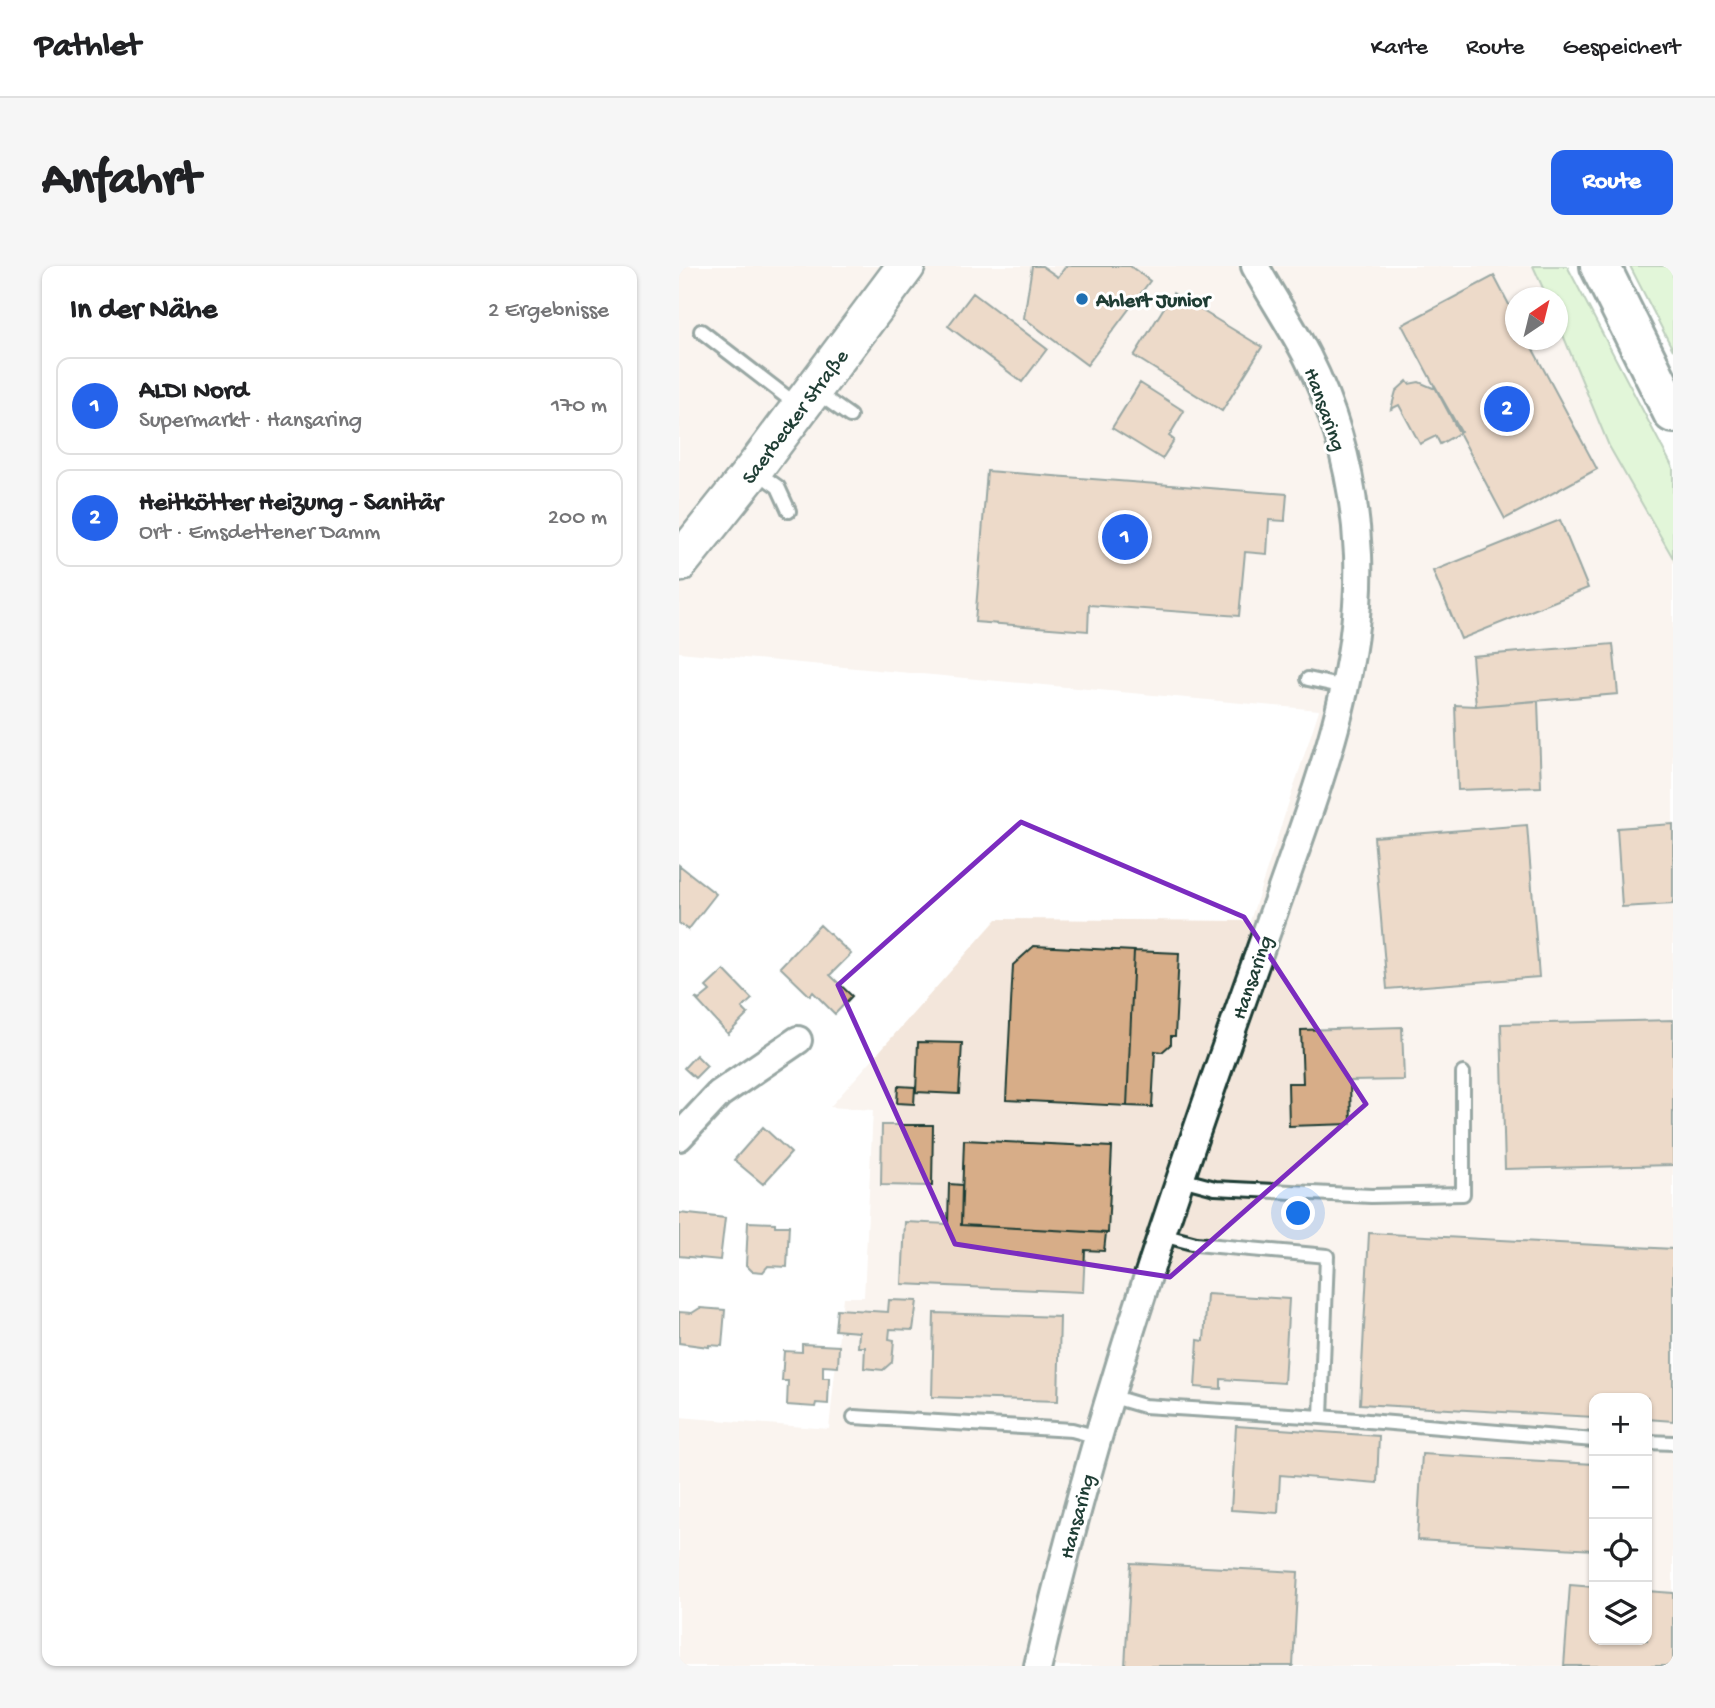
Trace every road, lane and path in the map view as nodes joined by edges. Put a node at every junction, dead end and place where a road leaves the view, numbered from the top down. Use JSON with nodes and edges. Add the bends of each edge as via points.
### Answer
{"nodes":[{"id":1,"x":906,"y":266,"type":"edge"},
{"id":2,"x":1237,"y":266,"type":"edge"},
{"id":3,"x":1255,"y":266,"type":"edge"},
{"id":4,"x":1600,"y":266,"type":"edge"},
{"id":5,"x":1268,"y":289,"type":"junction"},
{"id":6,"x":701,"y":331,"type":"dead end"},
{"id":7,"x":807,"y":398,"type":"junction"},
{"id":8,"x":1673,"y":412,"type":"edge"},
{"id":9,"x":850,"y":416,"type":"dead end"},
{"id":10,"x":754,"y":470,"type":"junction"},
{"id":11,"x":789,"y":511,"type":"dead end"},
{"id":12,"x":679,"y":564,"type":"edge"},
{"id":13,"x":1308,"y":679,"type":"dead end"},
{"id":14,"x":1345,"y":687,"type":"junction"},
{"id":15,"x":798,"y":1041,"type":"dead end"},
{"id":16,"x":1463,"y":1073,"type":"dead end"},
{"id":17,"x":679,"y":1137,"type":"edge"},
{"id":18,"x":1181,"y":1179,"type":"junction"},
{"id":19,"x":1163,"y":1235,"type":"junction"},
{"id":20,"x":1110,"y":1396,"type":"junction"},
{"id":21,"x":854,"y":1417,"type":"dead end"},
{"id":22,"x":1321,"y":1417,"type":"junction"},
{"id":23,"x":1098,"y":1437,"type":"junction"},
{"id":24,"x":1589,"y":1440,"type":"edge"},
{"id":25,"x":1652,"y":1442,"type":"edge"},
{"id":26,"x":1673,"y":1443,"type":"edge"},
{"id":27,"x":1038,"y":1666,"type":"edge"}],
"edges":[{"from":1,"to":7,"type":"street","name":"Saerbecker Straße"},
{"from":2,"to":5,"type":"street","name":"Hansaring"},
{"from":3,"to":5,"type":"street","name":"Hansaring"},
{"from":4,"to":8,"type":"main road"},
{"from":5,"to":14,"type":"street","name":"Hansaring","via":[[1307,356],[1335,422],[1350,481],[1358,591]]},
{"from":6,"to":7,"type":"lane"},
{"from":7,"to":9,"type":"lane"},
{"from":7,"to":10,"type":"street","name":"Saerbecker Straße"},
{"from":10,"to":11,"type":"lane","via":[[778,487]]},
{"from":10,"to":12,"type":"street","name":"Saerbecker Straße"},
{"from":13,"to":14,"type":"lane"},
{"from":14,"to":18,"type":"street","name":"Hansaring","via":[[1307,817]]},
{"from":15,"to":17,"type":"street","via":[[719,1094]]},
{"from":16,"to":18,"type":"lane","via":[[1463,1194],[1371,1196],[1228,1189]]},
{"from":18,"to":19,"type":"street","name":"Hansaring"},
{"from":19,"to":20,"type":"street","name":"Hansaring"},
{"from":19,"to":22,"type":"lane","via":[[1196,1244],[1327,1256]]},
{"from":20,"to":22,"type":"lane","via":[[1144,1406]]},
{"from":20,"to":23,"type":"street","name":"Hansaring"},
{"from":21,"to":23,"type":"lane","via":[[1072,1430]]},
{"from":22,"to":24,"type":"lane"},
{"from":23,"to":27,"type":"street","name":"Hansaring"},
{"from":25,"to":26,"type":"lane"}]}
